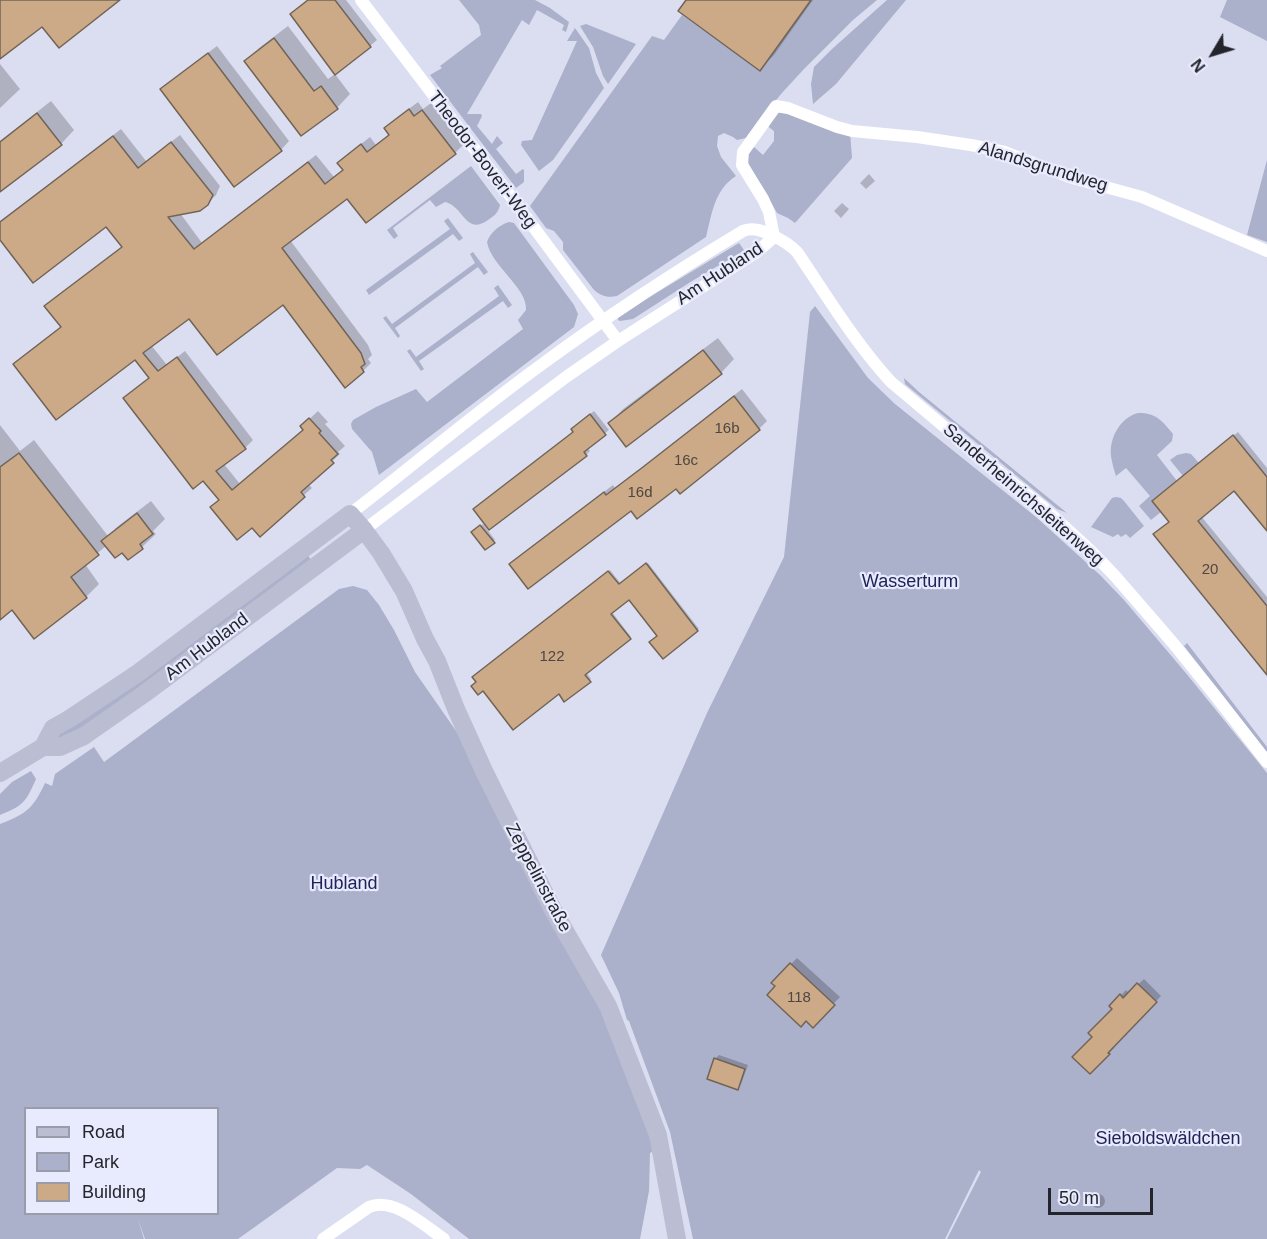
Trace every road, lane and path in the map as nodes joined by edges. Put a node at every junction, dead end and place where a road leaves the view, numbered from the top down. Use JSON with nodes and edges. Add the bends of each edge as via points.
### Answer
{"nodes":[{"id":1,"x":361,"y":0,"type":"edge"},
{"id":2,"x":774,"y":237,"type":"junction"},
{"id":3,"x":1267,"y":251,"type":"edge"},
{"id":4,"x":603,"y":321,"type":"junction"},
{"id":5,"x":618,"y":341,"type":"junction"},
{"id":6,"x":350,"y":514,"type":"junction"},
{"id":7,"x":364,"y":530,"type":"junction"},
{"id":8,"x":43,"y":747,"type":"junction"},
{"id":9,"x":1267,"y":762,"type":"edge"},
{"id":10,"x":0,"y":773,"type":"edge"},
{"id":11,"x":323,"y":1239,"type":"edge"},
{"id":12,"x":444,"y":1239,"type":"edge"},
{"id":13,"x":677,"y":1239,"type":"edge"}],
"edges":[{"from":1,"to":4,"type":"street","name":"Theodor-Boveri-Weg"},
{"from":2,"to":3,"type":"street","name":"Alandsgrundweg","via":[[764,199],[742,165],[743,152],[776,106],[852,131],[1005,152],[1069,177],[1142,197]]},
{"from":2,"to":4,"type":"street","name":"Am Hubland","via":[[756,229],[743,231]]},
{"from":2,"to":5,"type":"street","name":"Am Hubland","via":[[757,252]]},
{"from":2,"to":9,"type":"street","name":"Sanderheinrichsleitenweg","via":[[797,252],[853,335],[891,382],[1044,508],[1115,576]]},
{"from":4,"to":5,"type":"street","name":"Theodor-Boveri-Weg"},
{"from":4,"to":6,"type":"street","name":"Am Hubland","via":[[539,366]]},
{"from":5,"to":7,"type":"street","name":"Am Hubland"},
{"from":6,"to":7,"type":"street"},
{"from":6,"to":8,"type":"street","name":"Am Hubland","via":[[138,673],[53,728]]},
{"from":7,"to":8,"type":"street","name":"Am Hubland","via":[[84,736],[60,747]]},
{"from":7,"to":13,"type":"street","name":"Zeppelinstraße","via":[[404,591],[484,771],[553,910],[608,1006],[658,1135]]},
{"from":8,"to":10,"type":"street","name":"Am Hubland"},
{"from":11,"to":12,"type":"street","via":[[369,1207],[387,1204]]}]}
